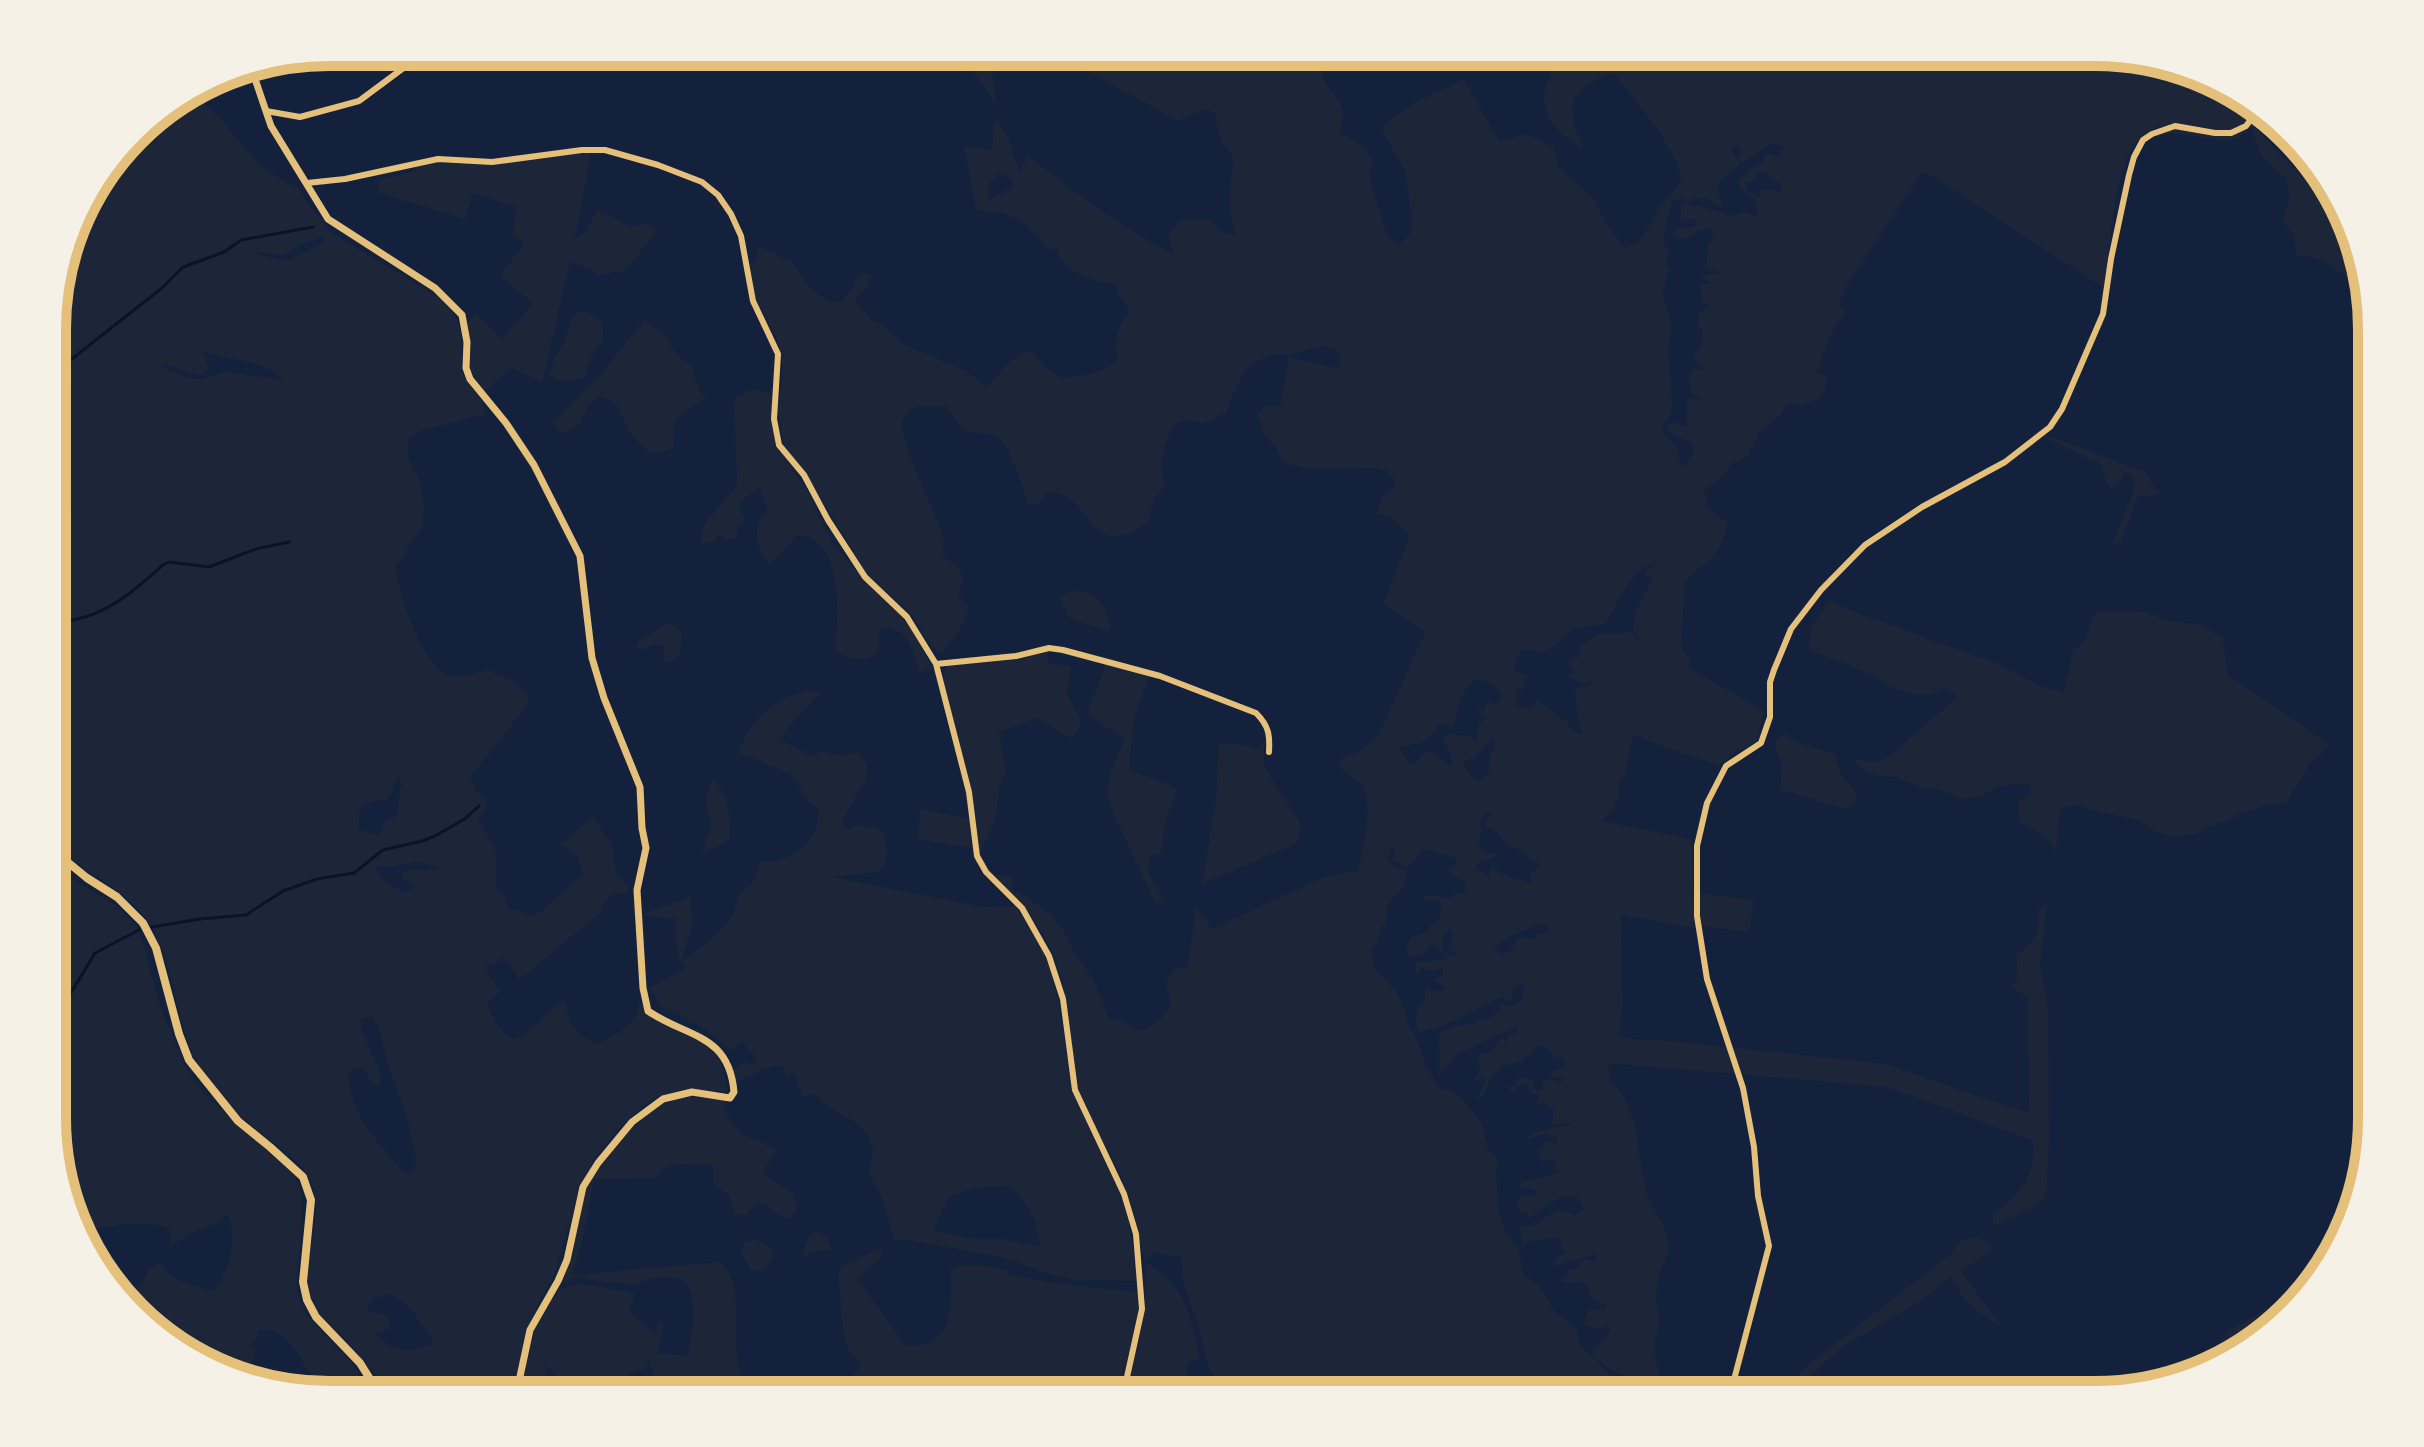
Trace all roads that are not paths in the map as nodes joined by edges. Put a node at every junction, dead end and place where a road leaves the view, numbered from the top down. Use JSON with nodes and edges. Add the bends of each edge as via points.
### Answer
{"nodes":[{"id":1,"x":406,"y":66,"type":"edge"},
{"id":2,"x":254,"y":77,"type":"edge"},
{"id":3,"x":266,"y":111,"type":"junction"},
{"id":4,"x":2252,"y":118,"type":"edge"},
{"id":5,"x":307,"y":183,"type":"junction"},
{"id":6,"x":936,"y":664,"type":"junction"},
{"id":7,"x":1269,"y":752,"type":"dead end"},
{"id":8,"x":66,"y":861,"type":"edge"},
{"id":9,"x":1734,"y":1380,"type":"edge"},
{"id":10,"x":371,"y":1381,"type":"edge"},
{"id":11,"x":519,"y":1381,"type":"edge"},
{"id":12,"x":1126,"y":1381,"type":"edge"}],
"edges":[{"from":1,"to":3,"type":"street","via":[[359,101],[300,117]]},
{"from":2,"to":3,"type":"street"},
{"from":3,"to":5,"type":"street"},
{"from":4,"to":9,"type":"street","via":[[2231,133],[2175,126],[2143,140],[2129,175],[2103,314],[2062,409],[2050,427],[2005,462],[1865,545],[1821,590],[1791,629],[1774,670],[1770,717],[1761,743],[1726,766],[1707,803],[1697,846],[1697,916],[1707,979],[1743,1088],[1769,1246]]},
{"from":5,"to":6,"type":"street","via":[[438,159],[492,162],[605,150],[702,182],[718,195],[741,236],[753,301],[778,354],[774,419],[779,445],[804,475],[865,577],[907,617]]},
{"from":5,"to":11,"type":"street","via":[[328,219],[435,288],[462,315],[470,379],[534,465],[580,556],[592,658],[640,787],[646,848],[637,890],[648,1011],[694,1032],[726,1057],[734,1085],[730,1098],[692,1092],[663,1099],[632,1122],[598,1163],[583,1187],[567,1260],[530,1330]]},
{"from":6,"to":7,"type":"street","via":[[1049,648],[1103,660],[1256,713],[1270,732]]},
{"from":6,"to":12,"type":"street","via":[[969,792],[977,856],[1022,908],[1049,956],[1063,999],[1075,1090],[1124,1194],[1136,1234],[1142,1309]]},
{"from":8,"to":10,"type":"main road","via":[[143,923],[156,948],[189,1060],[238,1121],[303,1177],[311,1200],[303,1282],[307,1300]]}]}
